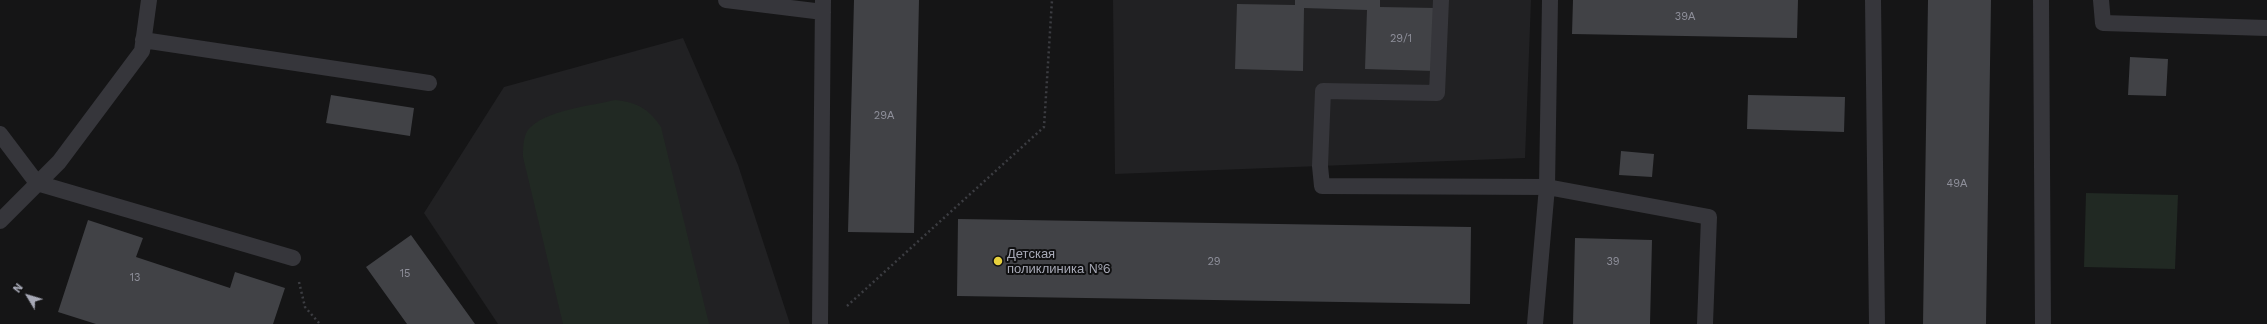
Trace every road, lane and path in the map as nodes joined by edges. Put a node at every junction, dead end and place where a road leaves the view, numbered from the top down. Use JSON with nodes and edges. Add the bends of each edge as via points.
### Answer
{"nodes":[{"id":1,"x":149,"y":0,"type":"edge"},
{"id":2,"x":726,"y":0,"type":"edge"},
{"id":3,"x":1052,"y":0,"type":"edge"},
{"id":4,"x":1442,"y":0,"type":"edge"},
{"id":5,"x":1550,"y":0,"type":"edge"},
{"id":6,"x":1873,"y":0,"type":"edge"},
{"id":7,"x":2041,"y":0,"type":"edge"},
{"id":8,"x":2102,"y":0,"type":"edge"},
{"id":9,"x":823,"y":6,"type":"edge"},
{"id":10,"x":2267,"y":28,"type":"edge"},
{"id":11,"x":143,"y":40,"type":"junction"},
{"id":12,"x":429,"y":83,"type":"dead end"},
{"id":13,"x":0,"y":134,"type":"edge"},
{"id":14,"x":37,"y":183,"type":"junction"},
{"id":15,"x":1547,"y":187,"type":"junction"},
{"id":16,"x":0,"y":221,"type":"edge"},
{"id":17,"x":292,"y":258,"type":"joint"},
{"id":18,"x":845,"y":308,"type":"dead end"},
{"id":19,"x":320,"y":324,"type":"edge"},
{"id":20,"x":820,"y":324,"type":"edge"},
{"id":21,"x":1535,"y":324,"type":"edge"},
{"id":22,"x":1705,"y":324,"type":"edge"},
{"id":23,"x":1877,"y":324,"type":"edge"},
{"id":24,"x":2043,"y":324,"type":"edge"}],
"edges":[{"from":1,"to":11,"type":"lane"},
{"from":2,"to":9,"type":"lane"},
{"from":3,"to":18,"type":"path","via":[[1044,127]]},
{"from":4,"to":15,"type":"lane","via":[[1437,93],[1323,92],[1320,166],[1322,186]]},
{"from":5,"to":15,"type":"lane"},
{"from":6,"to":23,"type":"lane"},
{"from":7,"to":24,"type":"lane"},
{"from":8,"to":10,"type":"lane","via":[[2103,23]]},
{"from":9,"to":20,"type":"lane"},
{"from":11,"to":12,"type":"lane"},
{"from":11,"to":14,"type":"lane","via":[[142,51],[59,162]]},
{"from":13,"to":14,"type":"lane"},
{"from":14,"to":16,"type":"lane"},
{"from":14,"to":17,"type":"lane"},
{"from":15,"to":21,"type":"lane"},
{"from":15,"to":22,"type":"lane","via":[[1708,217]]},
{"from":17,"to":19,"type":"path","via":[[305,307]]}]}
